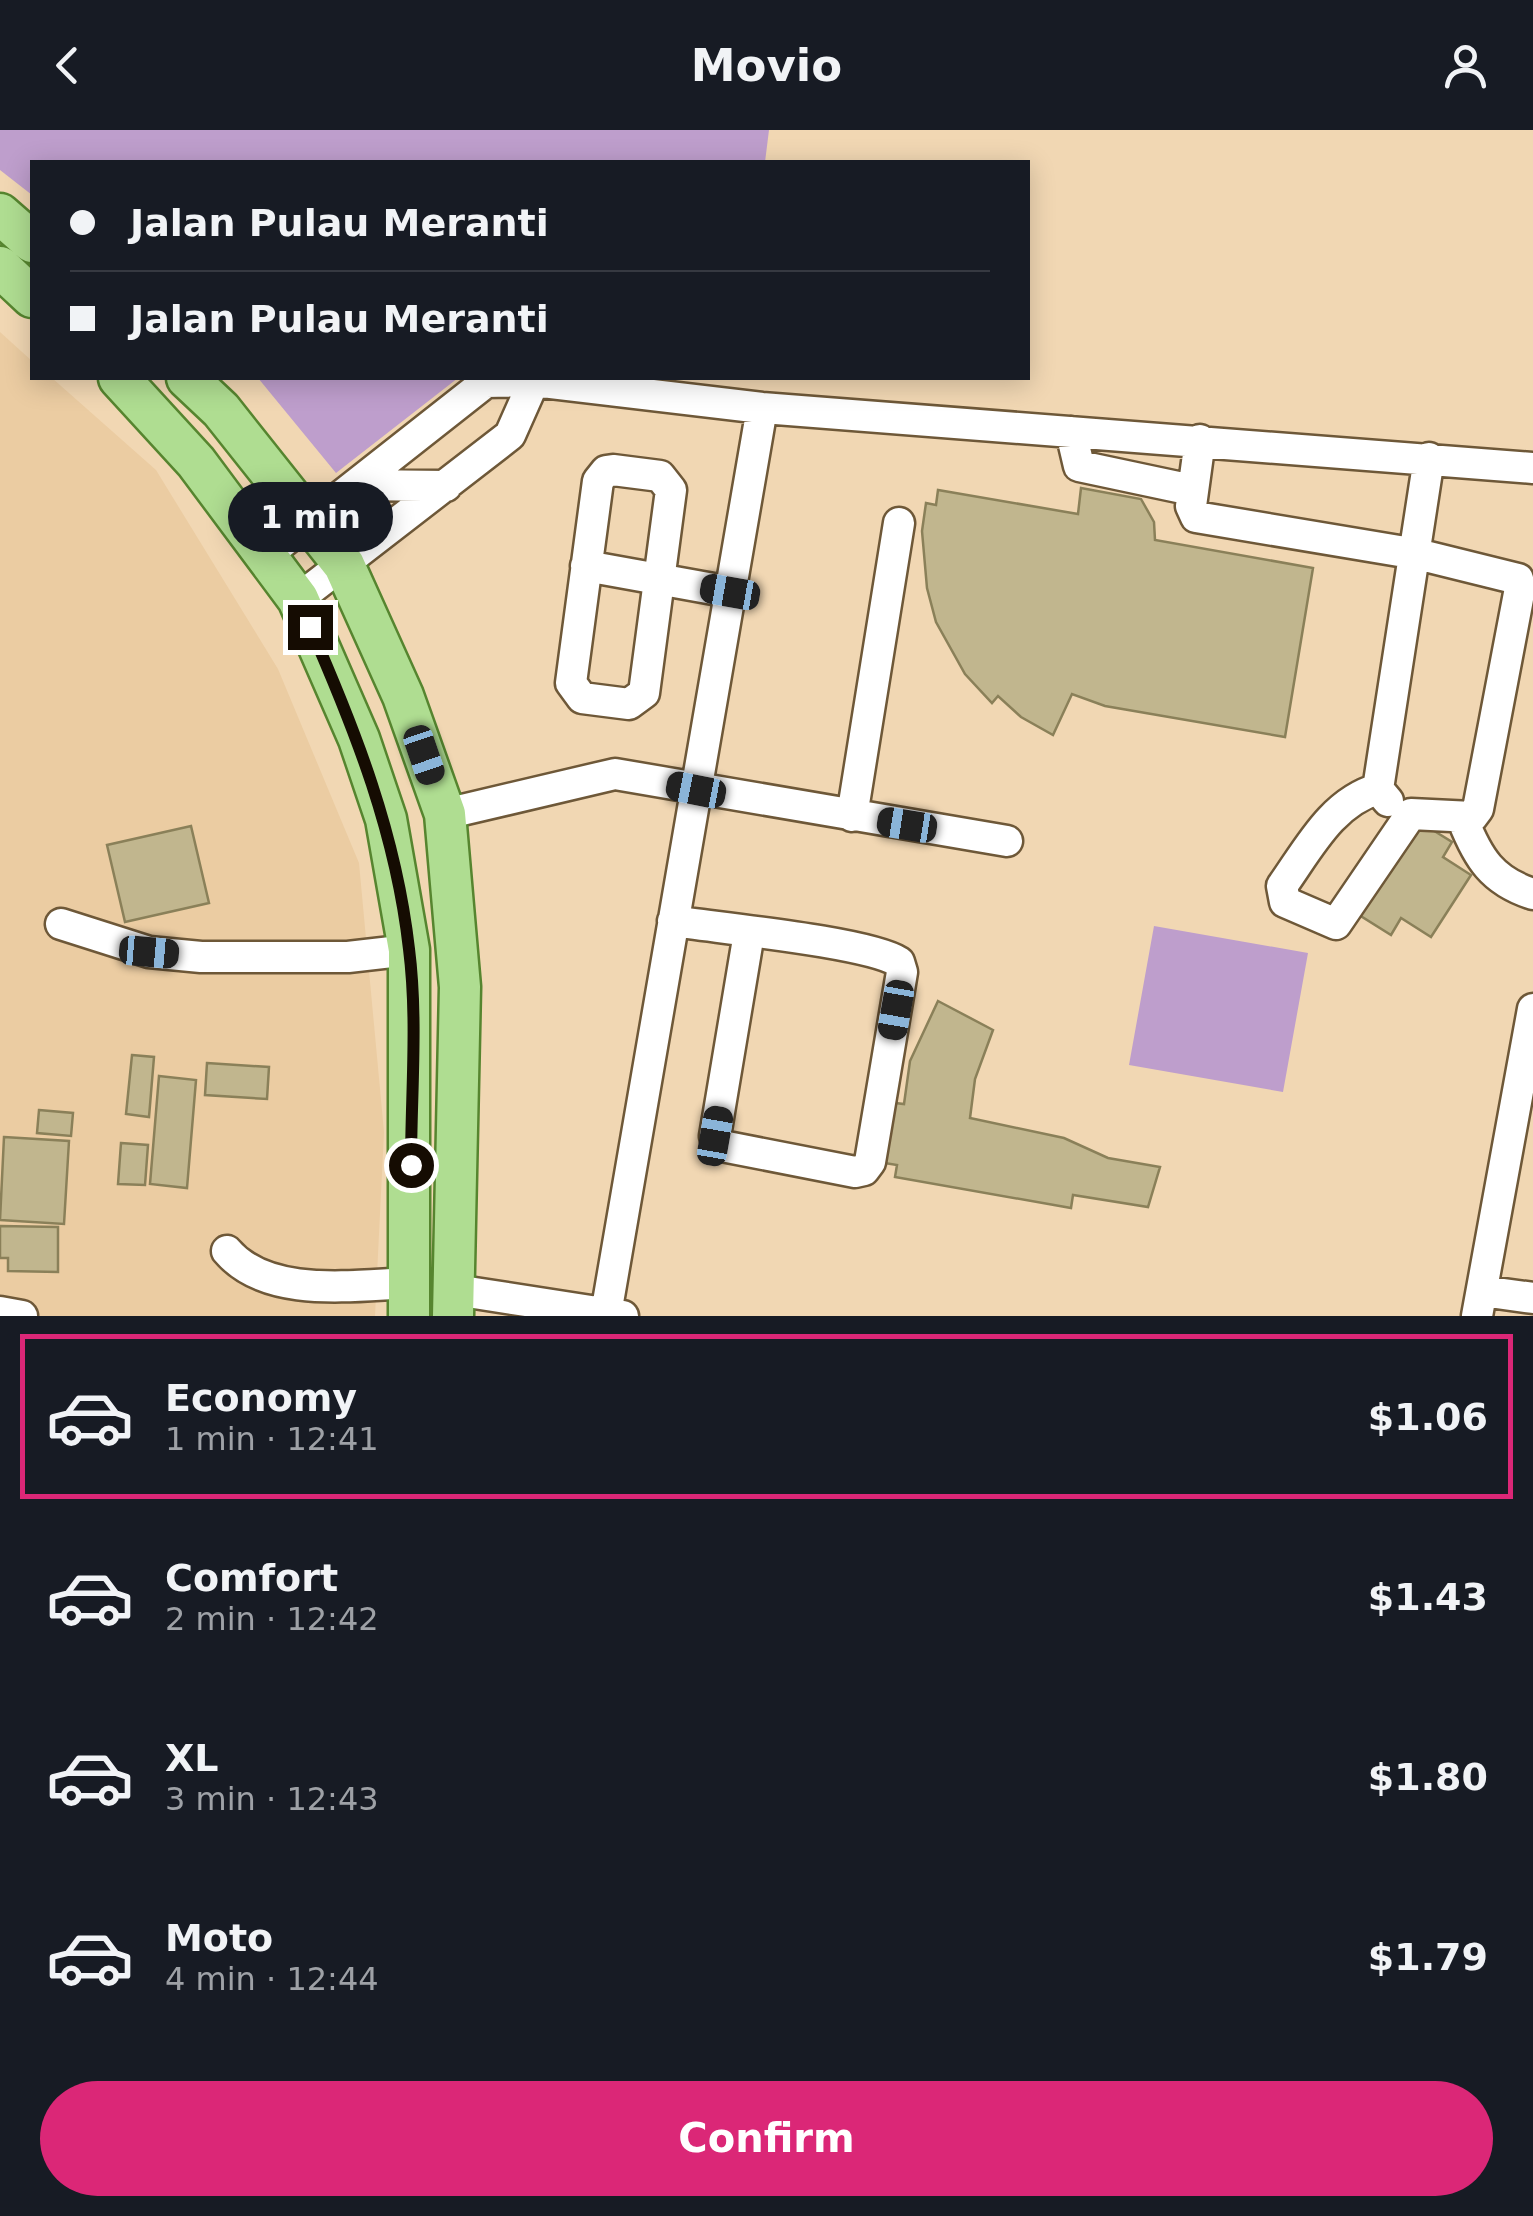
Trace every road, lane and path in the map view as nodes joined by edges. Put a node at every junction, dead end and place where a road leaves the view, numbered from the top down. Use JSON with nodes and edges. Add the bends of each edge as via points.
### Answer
{"nodes":[{"id":1,"x":0,"y":214,"type":"edge"},
{"id":2,"x":30,"y":240,"type":"edge"},
{"id":3,"x":0,"y":266,"type":"edge"},
{"id":4,"x":30,"y":294,"type":"edge"},
{"id":5,"x":121,"y":380,"type":"edge"},
{"id":6,"x":188,"y":380,"type":"edge"},
{"id":7,"x":534,"y":382,"type":"junction"},
{"id":8,"x":762,"y":408,"type":"junction"},
{"id":9,"x":1071,"y":432,"type":"junction"},
{"id":10,"x":1200,"y":440,"type":"junction"},
{"id":11,"x":1430,"y":458,"type":"junction"},
{"id":12,"x":1533,"y":468,"type":"edge"},
{"id":13,"x":356,"y":485,"type":"junction"},
{"id":14,"x":446,"y":486,"type":"junction"},
{"id":15,"x":1192,"y":490,"type":"junction"},
{"id":16,"x":311,"y":518,"type":"junction"},
{"id":17,"x":900,"y":522,"type":"dead end"},
{"id":18,"x":1417,"y":554,"type":"junction"},
{"id":19,"x":265,"y":556,"type":"junction"},
{"id":20,"x":344,"y":565,"type":"junction"},
{"id":21,"x":586,"y":566,"type":"junction"},
{"id":22,"x":659,"y":580,"type":"junction"},
{"id":23,"x":730,"y":592,"type":"junction"},
{"id":24,"x":298,"y":598,"type":"junction"},
{"id":25,"x":1378,"y":788,"type":"junction"},
{"id":26,"x":696,"y":790,"type":"junction"},
{"id":27,"x":445,"y":814,"type":"junction"},
{"id":28,"x":1411,"y":814,"type":"junction"},
{"id":29,"x":852,"y":816,"type":"junction"},
{"id":30,"x":1463,"y":820,"type":"junction"},
{"id":31,"x":1007,"y":842,"type":"dead end"},
{"id":32,"x":1533,"y":894,"type":"edge"},
{"id":33,"x":673,"y":921,"type":"junction"},
{"id":34,"x":60,"y":924,"type":"dead end"},
{"id":35,"x":749,"y":933,"type":"junction"},
{"id":36,"x":410,"y":950,"type":"junction"},
{"id":37,"x":1533,"y":1009,"type":"edge"},
{"id":38,"x":227,"y":1251,"type":"dead end"},
{"id":39,"x":1533,"y":1298,"type":"edge"},
{"id":40,"x":410,"y":1300,"type":"edge"},
{"id":41,"x":454,"y":1303,"type":"edge"},
{"id":42,"x":1479,"y":1303,"type":"edge"},
{"id":43,"x":0,"y":1312,"type":"edge"},
{"id":44,"x":615,"y":1315,"type":"edge"},
{"id":45,"x":22,"y":1316,"type":"edge"}],
"edges":[{"from":1,"to":2,"type":"main road"},
{"from":3,"to":4,"type":"main road"},
{"from":5,"to":19,"type":"main road","via":[[196,462]]},
{"from":6,"to":16,"type":"main road"},
{"from":7,"to":8,"type":"lane"},
{"from":7,"to":13,"type":"lane","via":[[486,382]]},
{"from":7,"to":14,"type":"lane","via":[[510,435]]},
{"from":8,"to":9,"type":"lane"},
{"from":8,"to":23,"type":"lane"},
{"from":9,"to":10,"type":"lane"},
{"from":9,"to":15,"type":"lane","via":[[1079,466]]},
{"from":10,"to":11,"type":"lane"},
{"from":10,"to":15,"type":"lane"},
{"from":11,"to":12,"type":"lane"},
{"from":11,"to":18,"type":"lane"},
{"from":13,"to":14,"type":"lane"},
{"from":13,"to":16,"type":"lane"},
{"from":14,"to":20,"type":"lane"},
{"from":15,"to":18,"type":"lane","via":[[1196,517]]},
{"from":16,"to":19,"type":"lane"},
{"from":16,"to":20,"type":"main road"},
{"from":17,"to":29,"type":"lane"},
{"from":18,"to":25,"type":"lane"},
{"from":18,"to":30,"type":"lane","via":[[1510,573],[1520,588],[1478,809]]},
{"from":19,"to":24,"type":"main road"},
{"from":20,"to":24,"type":"lane"},
{"from":20,"to":27,"type":"main road","via":[[403,696]]},
{"from":21,"to":22,"type":"lane"},
{"from":21,"to":22,"type":"lane","via":[[600,475],[612,470],[660,476],[671,490]]},
{"from":21,"to":22,"type":"lane","via":[[571,684],[582,698],[629,704],[641,699]]},
{"from":22,"to":23,"type":"lane"},
{"from":23,"to":26,"type":"lane"},
{"from":24,"to":36,"type":"main road","via":[[386,819]]},
{"from":25,"to":28,"type":"lane","via":[[1382,798]]},
{"from":25,"to":28,"type":"lane","via":[[1346,801],[1282,886],[1285,902],[1336,924]]},
{"from":26,"to":27,"type":"lane","via":[[602,775]]},
{"from":26,"to":29,"type":"lane"},
{"from":26,"to":33,"type":"lane"},
{"from":27,"to":41,"type":"main road","via":[[460,988]]},
{"from":28,"to":30,"type":"lane"},
{"from":29,"to":31,"type":"lane"},
{"from":30,"to":32,"type":"lane","via":[[1493,876]]},
{"from":33,"to":35,"type":"lane"},
{"from":33,"to":44,"type":"lane"},
{"from":34,"to":36,"type":"lane","via":[[149,952],[201,957]]},
{"from":35,"to":35,"type":"lane","via":[[899,962],[864,1170],[717,1145]]},
{"from":36,"to":40,"type":"main road"},
{"from":37,"to":42,"type":"lane"},
{"from":38,"to":40,"type":"lane","via":[[241,1267],[270,1277]]},
{"from":39,"to":42,"type":"lane"},
{"from":41,"to":44,"type":"lane"},
{"from":43,"to":45,"type":"lane"}]}
